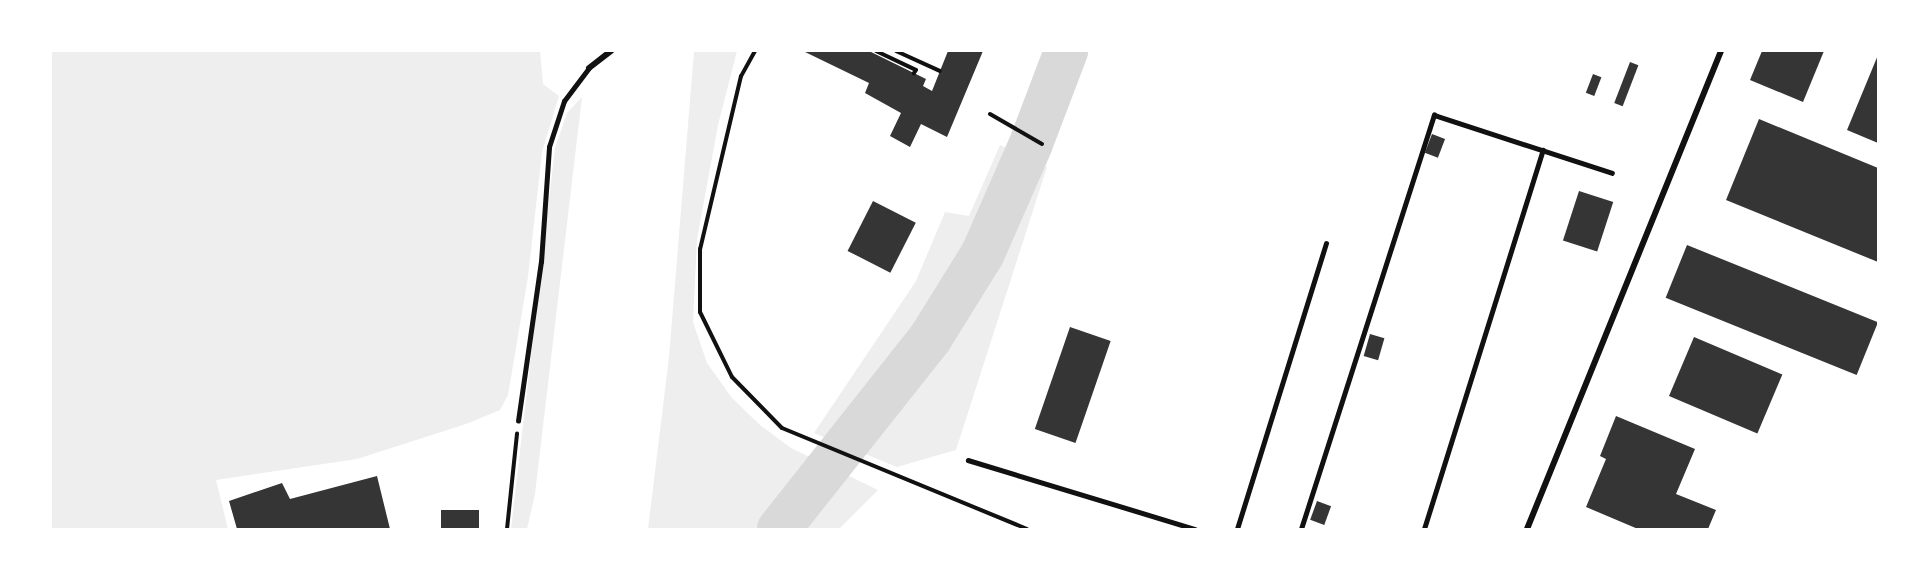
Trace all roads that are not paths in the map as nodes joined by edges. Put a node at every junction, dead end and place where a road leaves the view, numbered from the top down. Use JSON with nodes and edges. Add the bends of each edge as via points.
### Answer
{"nodes":[{"id":1,"x":611,"y":51,"type":"edge"},
{"id":2,"x":1721,"y":51,"type":"edge"},
{"id":3,"x":589,"y":68,"type":"joint"},
{"id":4,"x":1543,"y":150,"type":"junction"},
{"id":5,"x":1612,"y":173,"type":"dead end"},
{"id":6,"x":1326,"y":244,"type":"dead end"},
{"id":7,"x":518,"y":421,"type":"road end"},
{"id":8,"x":968,"y":460,"type":"dead end"},
{"id":9,"x":1195,"y":529,"type":"edge"},
{"id":10,"x":1237,"y":529,"type":"edge"},
{"id":11,"x":1301,"y":529,"type":"edge"},
{"id":12,"x":1424,"y":529,"type":"edge"},
{"id":13,"x":1527,"y":529,"type":"edge"}],
"edges":[{"from":1,"to":3,"type":"street"},
{"from":2,"to":13,"type":"street"},
{"from":3,"to":7,"type":"lane","via":[[564,101],[549,147],[541,262]]},
{"from":4,"to":5,"type":"lane"},
{"from":4,"to":11,"type":"lane","via":[[1434,115]]},
{"from":4,"to":12,"type":"lane"},
{"from":6,"to":10,"type":"lane"},
{"from":8,"to":9,"type":"lane"}]}
